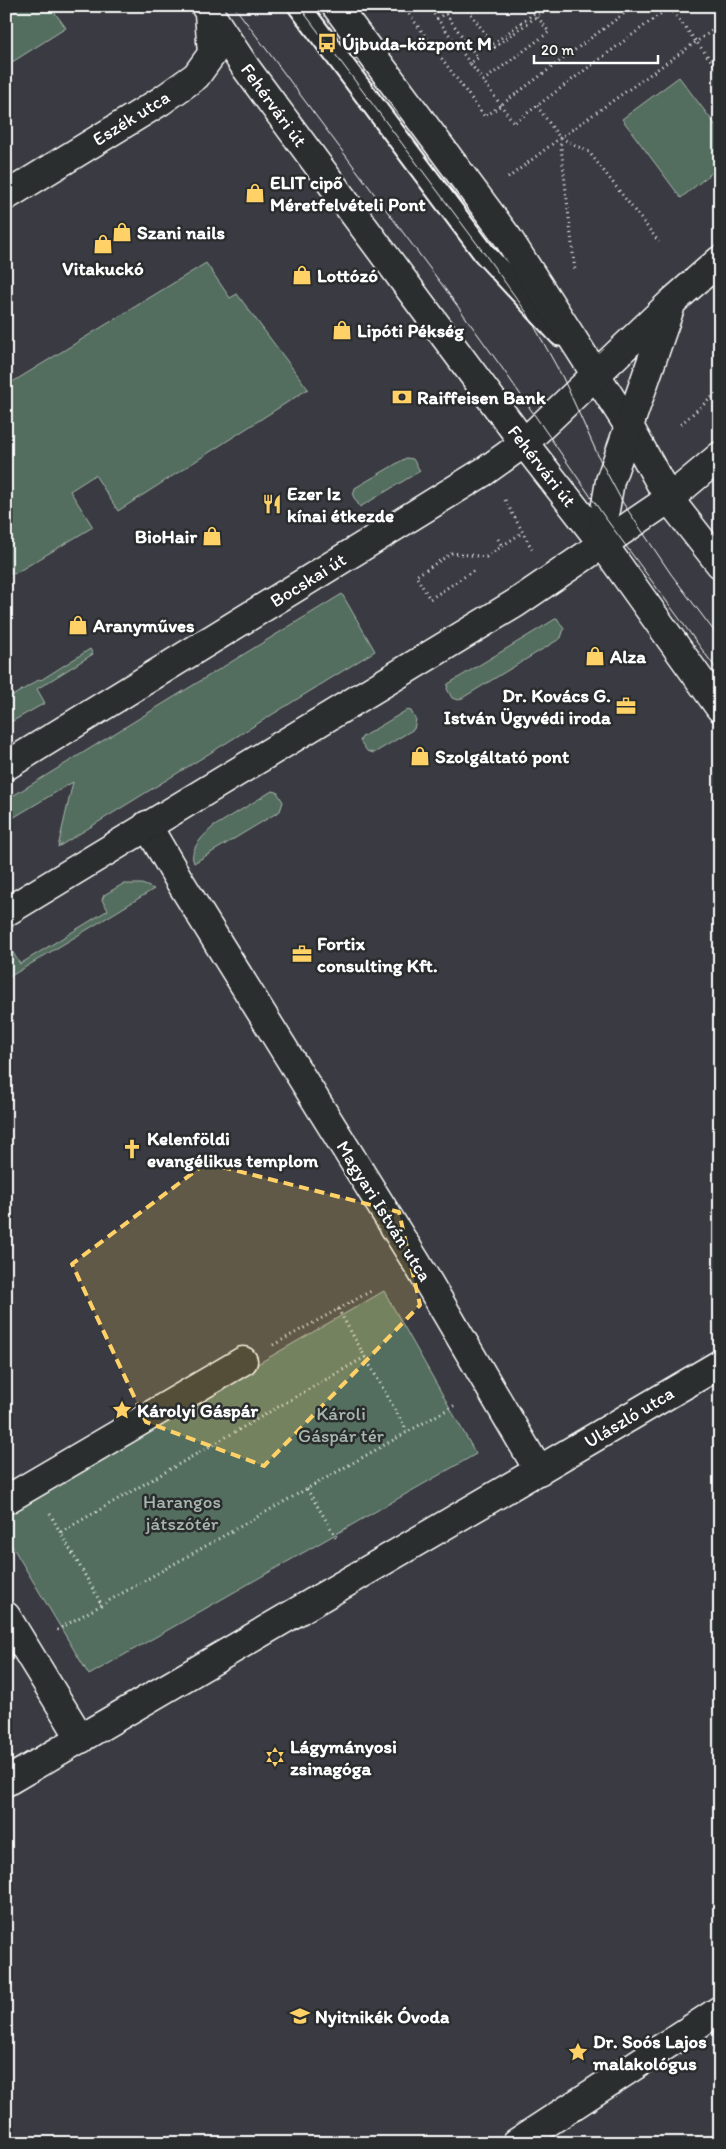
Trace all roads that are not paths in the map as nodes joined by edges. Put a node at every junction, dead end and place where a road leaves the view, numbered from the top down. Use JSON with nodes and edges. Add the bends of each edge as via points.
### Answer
{"nodes":[{"id":1,"x":299,"y":6,"type":"edge"},
{"id":2,"x":336,"y":6,"type":"edge"},
{"id":3,"x":207,"y":8,"type":"edge"},
{"id":4,"x":6,"y":196,"type":"edge"},
{"id":5,"x":720,"y":260,"type":"edge"},
{"id":6,"x":672,"y":302,"type":"junction"},
{"id":7,"x":596,"y":374,"type":"junction"},
{"id":8,"x":630,"y":428,"type":"junction"},
{"id":9,"x":524,"y":443,"type":"junction"},
{"id":10,"x":720,"y":456,"type":"edge"},
{"id":11,"x":669,"y":498,"type":"junction"},
{"id":12,"x":602,"y":543,"type":"junction"},
{"id":13,"x":720,"y":564,"type":"edge"},
{"id":14,"x":720,"y":708,"type":"edge"},
{"id":15,"x":6,"y":766,"type":"edge"},
{"id":16,"x":147,"y":825,"type":"junction"},
{"id":17,"x":6,"y":912,"type":"edge"},
{"id":18,"x":243,"y":1361,"type":"road end"},
{"id":19,"x":720,"y":1364,"type":"edge"},
{"id":20,"x":539,"y":1471,"type":"junction"},
{"id":21,"x":6,"y":1500,"type":"edge"},
{"id":22,"x":6,"y":1616,"type":"edge"},
{"id":23,"x":81,"y":1739,"type":"junction"},
{"id":24,"x":6,"y":1782,"type":"edge"},
{"id":25,"x":720,"y":2010,"type":"edge"},
{"id":26,"x":516,"y":2143,"type":"edge"}],
"edges":[{"from":1,"to":7,"type":"lane","via":[[484,253]]},
{"from":2,"to":7,"type":"street","via":[[508,238]]},
{"from":3,"to":4,"type":"street","name":"Eszék utca","via":[[212,54],[196,76]]},
{"from":3,"to":9,"type":"street","name":"Fehérvári út","via":[[246,68]]},
{"from":5,"to":6,"type":"street","name":"Bocskai út"},
{"from":6,"to":7,"type":"street","name":"Bocskai út"},
{"from":6,"to":8,"type":"street"},
{"from":7,"to":8,"type":"street"},
{"from":7,"to":9,"type":"street","name":"Bocskai út"},
{"from":8,"to":11,"type":"street"},
{"from":8,"to":12,"type":"street","via":[[610,481]]},
{"from":9,"to":12,"type":"street","name":"Fehérvári út"},
{"from":9,"to":15,"type":"street","name":"Bocskai út","via":[[485,471]]},
{"from":10,"to":11,"type":"street"},
{"from":11,"to":12,"type":"street"},
{"from":11,"to":13,"type":"street"},
{"from":12,"to":14,"type":"street","name":"Fehérvári út"},
{"from":12,"to":16,"type":"street","via":[[516,602]]},
{"from":16,"to":17,"type":"street"},
{"from":16,"to":20,"type":"street","name":"Magyari István utca","via":[[418,1265]]},
{"from":18,"to":21,"type":"street"},
{"from":19,"to":20,"type":"street","name":"Ulászló utca"},
{"from":20,"to":23,"type":"street"},
{"from":22,"to":23,"type":"street"},
{"from":23,"to":24,"type":"street"},
{"from":25,"to":26,"type":"street"}]}
